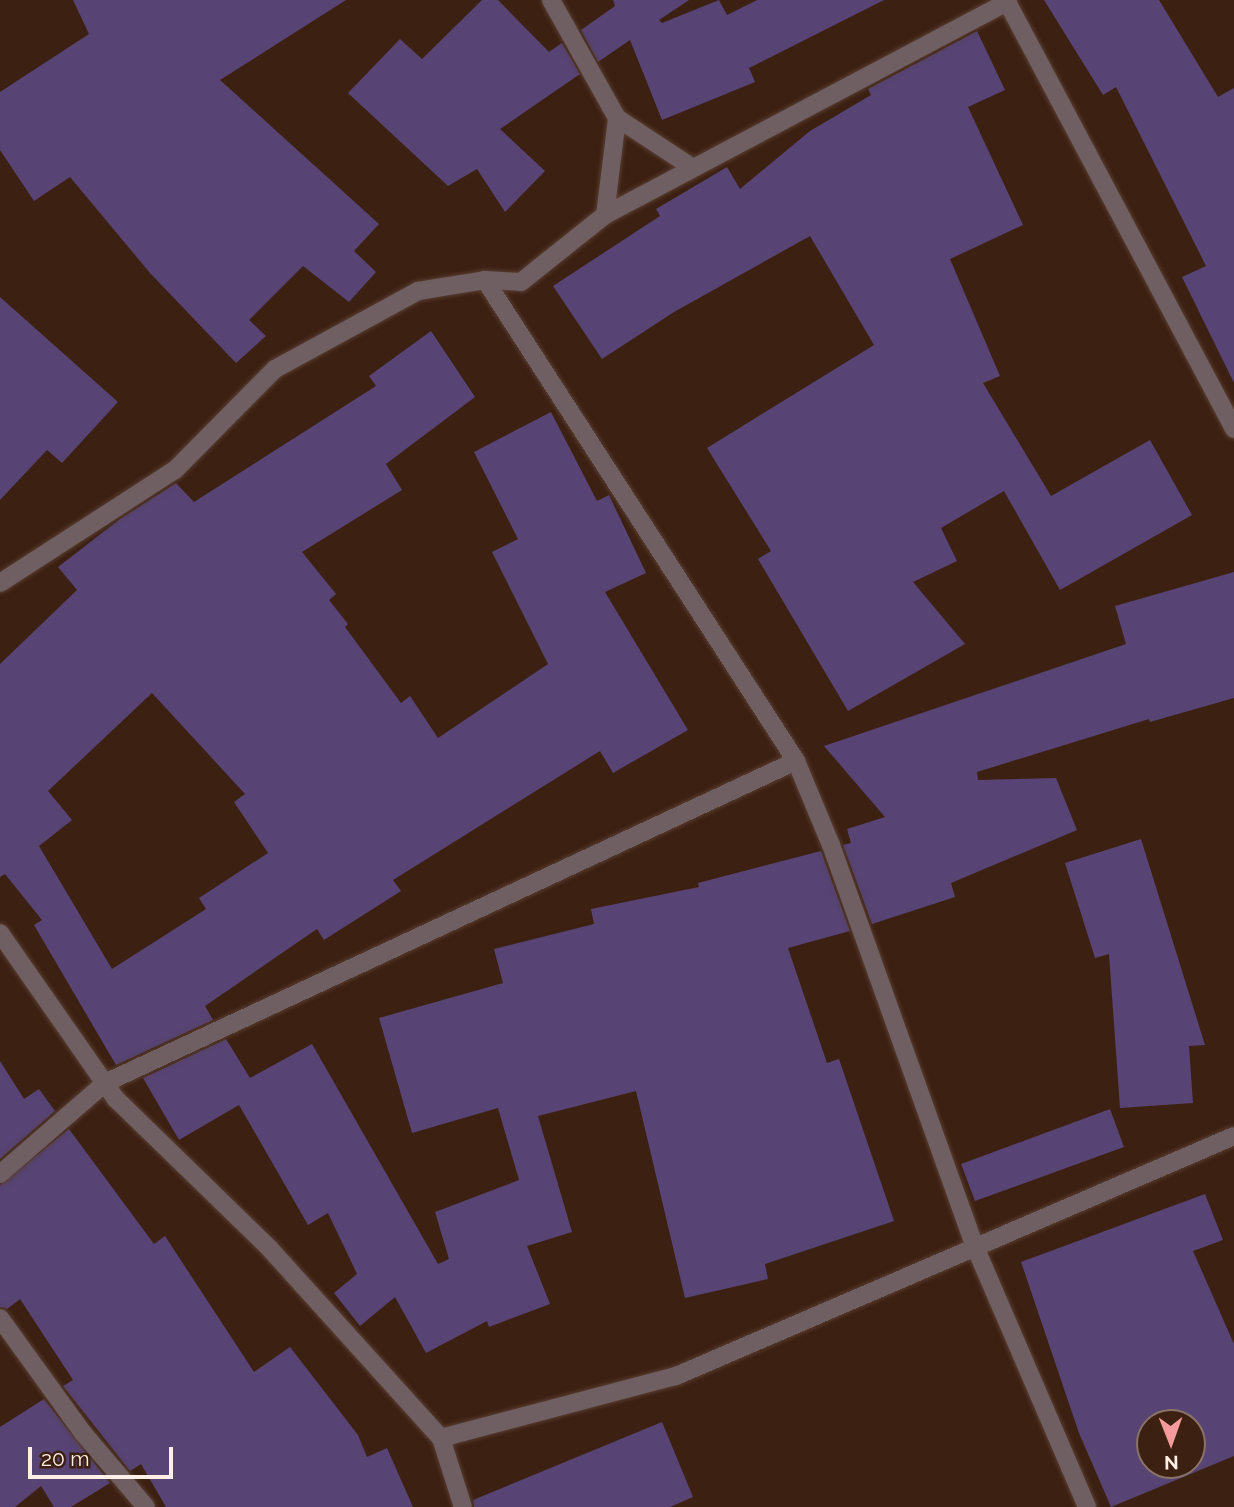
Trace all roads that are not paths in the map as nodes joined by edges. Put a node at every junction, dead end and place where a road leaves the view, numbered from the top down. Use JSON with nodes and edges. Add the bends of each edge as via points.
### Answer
{"nodes":[{"id":1,"x":551,"y":0,"type":"edge"},
{"id":2,"x":1007,"y":1,"type":"edge"},
{"id":3,"x":617,"y":118,"type":"junction"},
{"id":4,"x":693,"y":168,"type":"junction"},
{"id":5,"x":605,"y":215,"type":"junction"},
{"id":6,"x":485,"y":280,"type":"junction"},
{"id":7,"x":1234,"y":429,"type":"edge"},
{"id":8,"x":0,"y":583,"type":"edge"},
{"id":9,"x":796,"y":761,"type":"junction"},
{"id":10,"x":0,"y":933,"type":"edge"},
{"id":11,"x":105,"y":1083,"type":"junction"},
{"id":12,"x":1234,"y":1136,"type":"edge"},
{"id":13,"x":0,"y":1174,"type":"edge"},
{"id":14,"x":976,"y":1248,"type":"junction"},
{"id":15,"x":0,"y":1318,"type":"edge"},
{"id":16,"x":441,"y":1438,"type":"junction"},
{"id":17,"x":146,"y":1507,"type":"edge"},
{"id":18,"x":463,"y":1507,"type":"edge"},
{"id":19,"x":1087,"y":1507,"type":"edge"}],
"edges":[{"from":1,"to":3,"type":"street"},
{"from":2,"to":4,"type":"street"},
{"from":2,"to":7,"type":"street"},
{"from":3,"to":4,"type":"street"},
{"from":3,"to":5,"type":"street"},
{"from":4,"to":5,"type":"street"},
{"from":5,"to":6,"type":"street","via":[[521,282]]},
{"from":6,"to":8,"type":"street","via":[[418,290],[275,369],[175,470]]},
{"from":6,"to":9,"type":"street"},
{"from":9,"to":11,"type":"street"},
{"from":9,"to":14,"type":"street","via":[[831,845]]},
{"from":10,"to":11,"type":"street"},
{"from":11,"to":13,"type":"street"},
{"from":11,"to":16,"type":"street","via":[[270,1249]]},
{"from":12,"to":14,"type":"street"},
{"from":14,"to":16,"type":"street","via":[[676,1376]]},
{"from":14,"to":19,"type":"street"},
{"from":15,"to":17,"type":"street","via":[[83,1433]]},
{"from":16,"to":18,"type":"street"}]}
